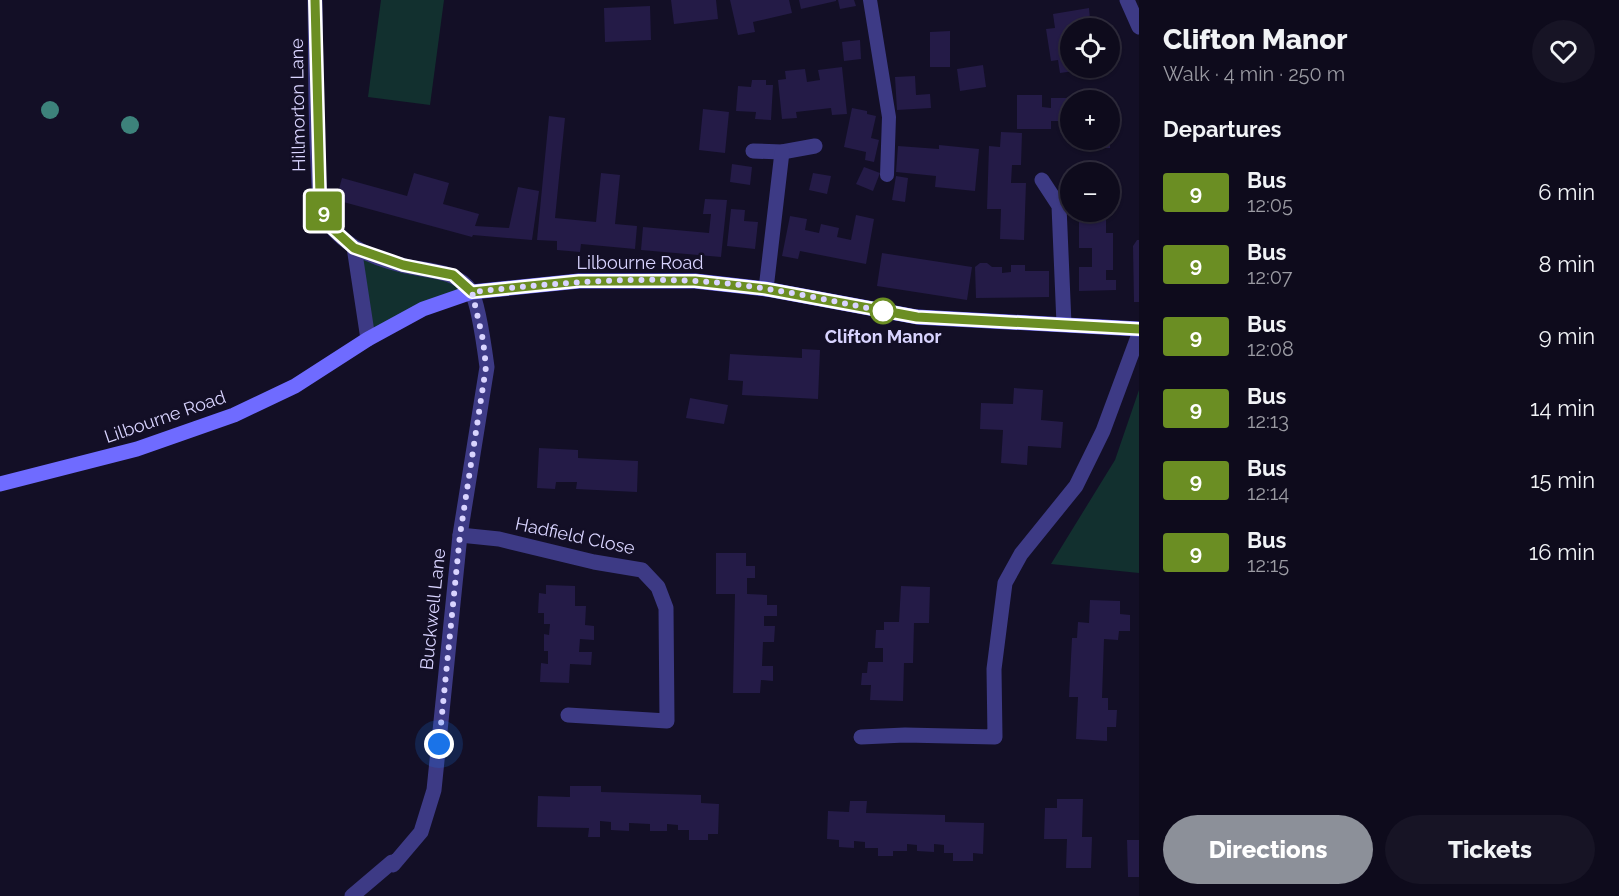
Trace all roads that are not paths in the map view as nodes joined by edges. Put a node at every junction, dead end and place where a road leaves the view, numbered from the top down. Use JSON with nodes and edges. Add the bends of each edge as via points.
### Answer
{"nodes":[{"id":1,"x":315,"y":0,"type":"edge"},
{"id":2,"x":870,"y":0,"type":"edge"},
{"id":3,"x":1127,"y":0,"type":"edge"},
{"id":4,"x":1139,"y":27,"type":"edge"},
{"id":5,"x":815,"y":146,"type":"dead end"},
{"id":6,"x":753,"y":151,"type":"dead end"},
{"id":7,"x":782,"y":152,"type":"junction"},
{"id":8,"x":887,"y":175,"type":"dead end"},
{"id":9,"x":1042,"y":180,"type":"dead end"},
{"id":10,"x":1060,"y":199,"type":"edge"},
{"id":11,"x":1065,"y":222,"type":"edge"},
{"id":12,"x":354,"y":248,"type":"junction"},
{"id":13,"x":766,"y":289,"type":"junction"},
{"id":14,"x":472,"y":292,"type":"junction"},
{"id":15,"x":1064,"y":324,"type":"junction"},
{"id":16,"x":1139,"y":329,"type":"edge"},
{"id":17,"x":1139,"y":334,"type":"edge"},
{"id":18,"x":368,"y":339,"type":"junction"},
{"id":19,"x":0,"y":484,"type":"edge"},
{"id":20,"x":460,"y":535,"type":"junction"},
{"id":21,"x":568,"y":715,"type":"dead end"},
{"id":22,"x":861,"y":737,"type":"dead end"},
{"id":23,"x":352,"y":896,"type":"edge"}],
"edges":[{"from":1,"to":12,"type":"street","name":"Hillmorton Lane","via":[[320,196],[333,229]]},
{"from":2,"to":8,"type":"lane","via":[[889,117]]},
{"from":3,"to":4,"type":"street"},
{"from":5,"to":7,"type":"street"},
{"from":6,"to":7,"type":"street"},
{"from":7,"to":13,"type":"street"},
{"from":9,"to":10,"type":"street"},
{"from":11,"to":15,"type":"street"},
{"from":12,"to":14,"type":"street","name":"Hillmorton Lane","via":[[403,265],[453,275]]},
{"from":12,"to":18,"type":"street"},
{"from":13,"to":14,"type":"street","name":"Lilbourne Road","via":[[695,281],[579,281]]},
{"from":13,"to":15,"type":"street","name":"Lilbourne Road","via":[[917,317]]},
{"from":14,"to":18,"type":"street","name":"Lilbourne Road","via":[[423,309]]},
{"from":14,"to":20,"type":"street","name":"Buckwell Lane","via":[[486,367]]},
{"from":15,"to":16,"type":"street","name":"Lilbourne Road"},
{"from":17,"to":22,"type":"street","via":[[1103,431],[1076,486],[1021,554],[1005,582],[994,669],[995,737]]},
{"from":18,"to":19,"type":"street","name":"Lilbourne Road","via":[[295,386],[234,415],[137,450]]},
{"from":20,"to":21,"type":"street","name":"Hadfield Close","via":[[498,539],[642,570],[658,587],[666,608],[667,721]]},
{"from":20,"to":23,"type":"street","name":"Buckwell Lane","via":[[434,790],[421,832],[393,865],[392,862]]}]}
